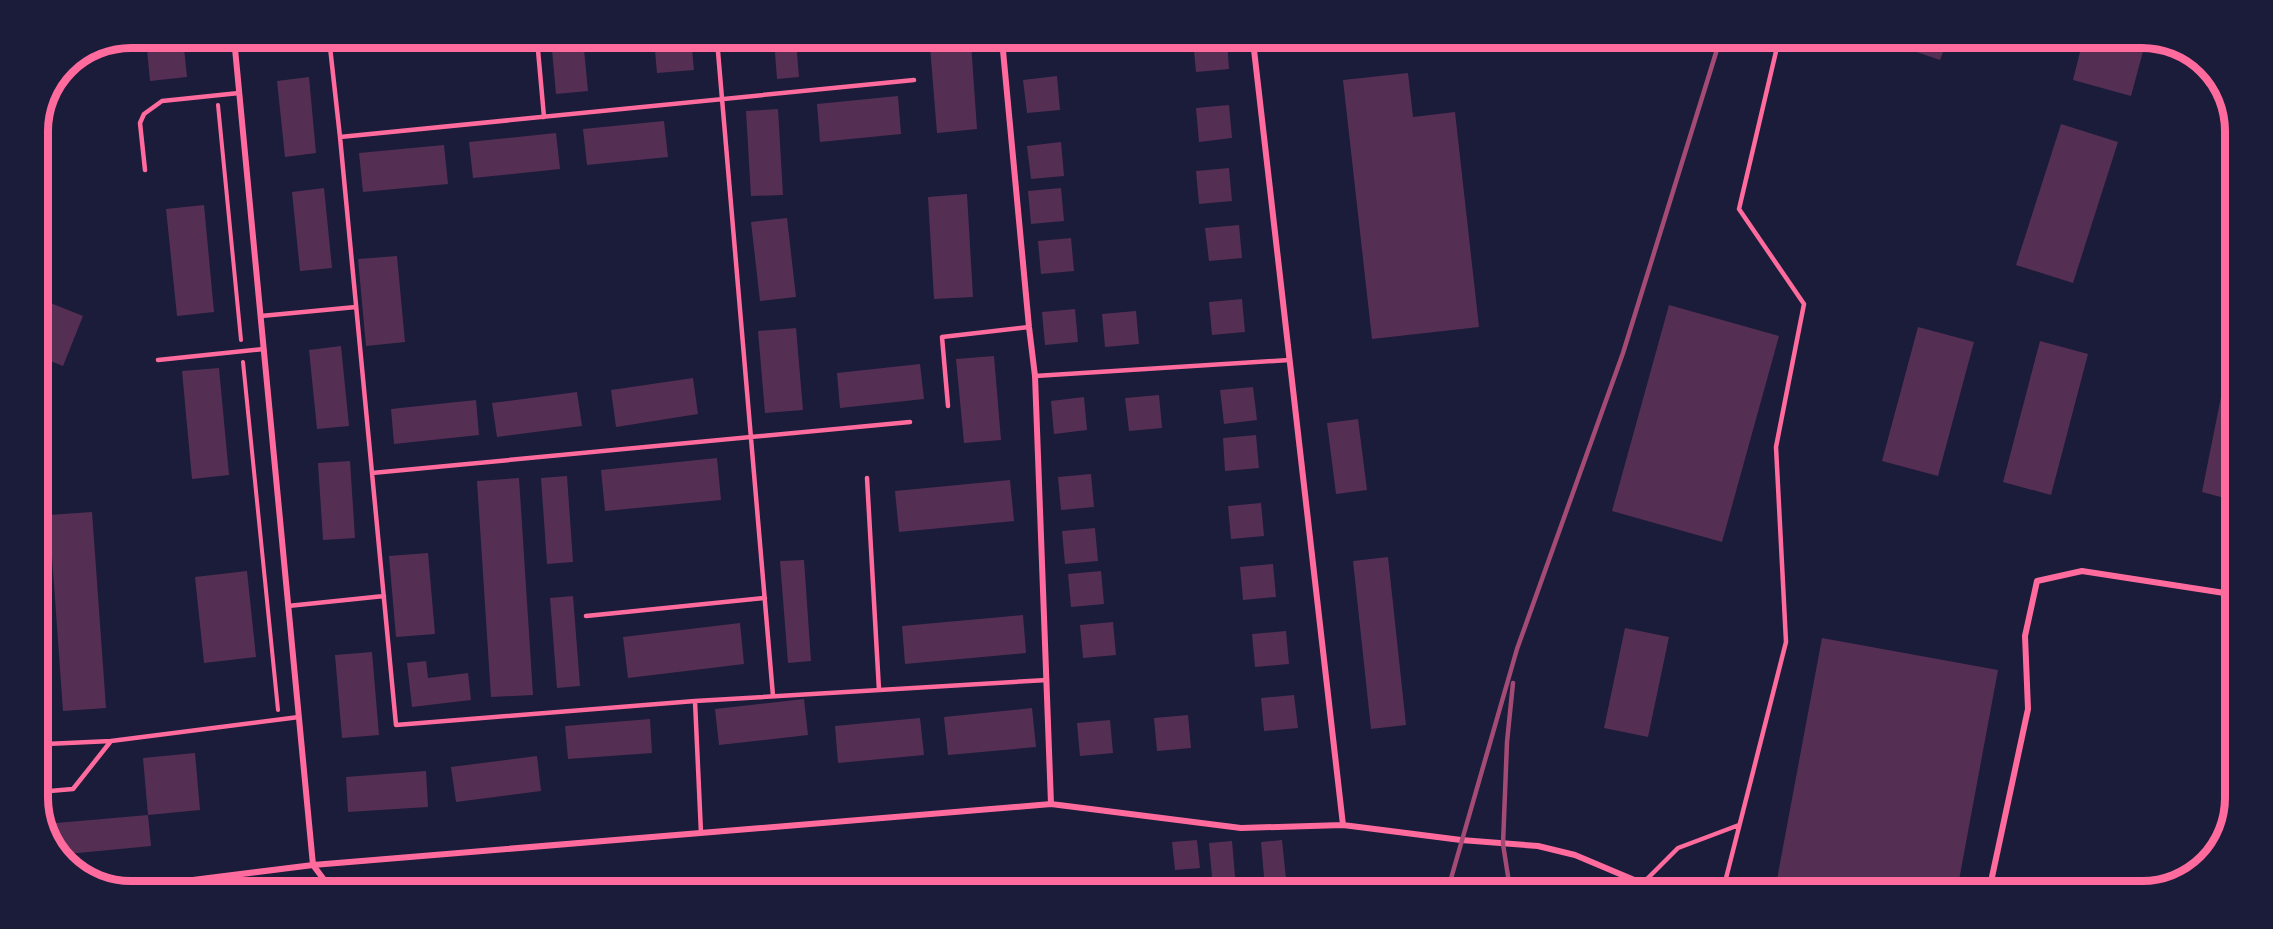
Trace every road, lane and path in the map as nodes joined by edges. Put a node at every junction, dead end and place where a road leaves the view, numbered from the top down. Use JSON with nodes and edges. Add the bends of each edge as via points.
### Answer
{"nodes":[{"id":1,"x":235,"y":48,"type":"edge"},
{"id":2,"x":330,"y":48,"type":"edge"},
{"id":3,"x":538,"y":48,"type":"edge"},
{"id":4,"x":718,"y":48,"type":"edge"},
{"id":5,"x":1003,"y":48,"type":"edge"},
{"id":6,"x":1255,"y":48,"type":"edge"},
{"id":7,"x":1778,"y":48,"type":"edge"},
{"id":8,"x":914,"y":80,"type":"dead end"},
{"id":9,"x":240,"y":93,"type":"junction"},
{"id":10,"x":217,"y":96,"type":"junction"},
{"id":11,"x":721,"y":99,"type":"junction"},
{"id":12,"x":544,"y":117,"type":"junction"},
{"id":13,"x":340,"y":137,"type":"junction"},
{"id":14,"x":145,"y":170,"type":"dead end"},
{"id":15,"x":356,"y":307,"type":"junction"},
{"id":16,"x":261,"y":316,"type":"junction"},
{"id":17,"x":1029,"y":327,"type":"junction"},
{"id":18,"x":264,"y":349,"type":"junction"},
{"id":19,"x":242,"y":351,"type":"junction"},
{"id":20,"x":158,"y":360,"type":"dead end"},
{"id":21,"x":1288,"y":360,"type":"junction"},
{"id":22,"x":1035,"y":376,"type":"junction"},
{"id":23,"x":948,"y":406,"type":"dead end"},
{"id":24,"x":910,"y":422,"type":"dead end"},
{"id":25,"x":750,"y":438,"type":"junction"},
{"id":26,"x":372,"y":473,"type":"junction"},
{"id":27,"x":867,"y":478,"type":"dead end"},
{"id":28,"x":2225,"y":593,"type":"edge"},
{"id":29,"x":384,"y":596,"type":"junction"},
{"id":30,"x":765,"y":598,"type":"junction"},
{"id":31,"x":288,"y":606,"type":"junction"},
{"id":32,"x":586,"y":616,"type":"dead end"},
{"id":33,"x":1047,"y":680,"type":"junction"},
{"id":34,"x":879,"y":690,"type":"junction"},
{"id":35,"x":773,"y":696,"type":"junction"},
{"id":36,"x":694,"y":701,"type":"junction"},
{"id":37,"x":299,"y":717,"type":"junction"},
{"id":38,"x":279,"y":720,"type":"junction"},
{"id":39,"x":111,"y":741,"type":"junction"},
{"id":40,"x":48,"y":744,"type":"edge"},
{"id":41,"x":48,"y":791,"type":"edge"},
{"id":42,"x":1051,"y":804,"type":"junction"},
{"id":43,"x":1343,"y":825,"type":"junction"},
{"id":44,"x":1739,"y":825,"type":"junction"},
{"id":45,"x":701,"y":833,"type":"junction"},
{"id":46,"x":313,"y":865,"type":"junction"},
{"id":47,"x":185,"y":881,"type":"edge"},
{"id":48,"x":324,"y":881,"type":"edge"},
{"id":49,"x":1638,"y":881,"type":"edge"},
{"id":50,"x":1645,"y":881,"type":"edge"},
{"id":51,"x":1725,"y":881,"type":"edge"},
{"id":52,"x":1991,"y":881,"type":"edge"}],
"edges":[{"from":1,"to":9,"type":"street"},
{"from":2,"to":13,"type":"lane"},
{"from":3,"to":12,"type":"lane"},
{"from":4,"to":11,"type":"lane"},
{"from":5,"to":17,"type":"street"},
{"from":6,"to":21,"type":"street"},
{"from":7,"to":44,"type":"lane","via":[[1738,209],[1804,303],[1776,447],[1786,642]]},
{"from":8,"to":11,"type":"lane"},
{"from":9,"to":10,"type":"lane"},
{"from":9,"to":16,"type":"street"},
{"from":10,"to":14,"type":"lane","via":[[162,101],[144,114],[140,123]]},
{"from":10,"to":19,"type":"path"},
{"from":11,"to":12,"type":"lane"},
{"from":11,"to":25,"type":"lane"},
{"from":12,"to":13,"type":"lane"},
{"from":13,"to":15,"type":"lane"},
{"from":15,"to":16,"type":"lane"},
{"from":15,"to":26,"type":"lane"},
{"from":16,"to":18,"type":"street"},
{"from":17,"to":22,"type":"street"},
{"from":17,"to":23,"type":"lane","via":[[942,337]]},
{"from":18,"to":19,"type":"lane"},
{"from":18,"to":31,"type":"street"},
{"from":19,"to":20,"type":"lane"},
{"from":19,"to":38,"type":"path"},
{"from":21,"to":22,"type":"lane"},
{"from":21,"to":43,"type":"street"},
{"from":22,"to":33,"type":"street"},
{"from":24,"to":25,"type":"lane"},
{"from":25,"to":26,"type":"lane"},
{"from":25,"to":30,"type":"lane"},
{"from":26,"to":29,"type":"lane"},
{"from":27,"to":34,"type":"lane"},
{"from":28,"to":52,"type":"street","via":[[2082,571],[2037,581],[2025,636],[2028,709]]},
{"from":29,"to":31,"type":"lane"},
{"from":29,"to":36,"type":"lane","via":[[396,725]]},
{"from":30,"to":32,"type":"lane"},
{"from":30,"to":35,"type":"lane"},
{"from":31,"to":37,"type":"street"},
{"from":33,"to":34,"type":"lane"},
{"from":33,"to":42,"type":"street"},
{"from":34,"to":35,"type":"lane"},
{"from":35,"to":36,"type":"lane"},
{"from":36,"to":45,"type":"lane"},
{"from":37,"to":38,"type":"lane"},
{"from":37,"to":46,"type":"street"},
{"from":38,"to":39,"type":"lane"},
{"from":39,"to":40,"type":"lane"},
{"from":39,"to":41,"type":"lane","via":[[73,789]]},
{"from":42,"to":43,"type":"street","via":[[1241,828]]},
{"from":42,"to":45,"type":"street"},
{"from":43,"to":49,"type":"street","via":[[1538,846],[1575,855]]},
{"from":44,"to":50,"type":"lane","via":[[1678,848]]},
{"from":44,"to":51,"type":"lane"},
{"from":45,"to":46,"type":"street"},
{"from":46,"to":47,"type":"street"},
{"from":46,"to":48,"type":"street"}]}
